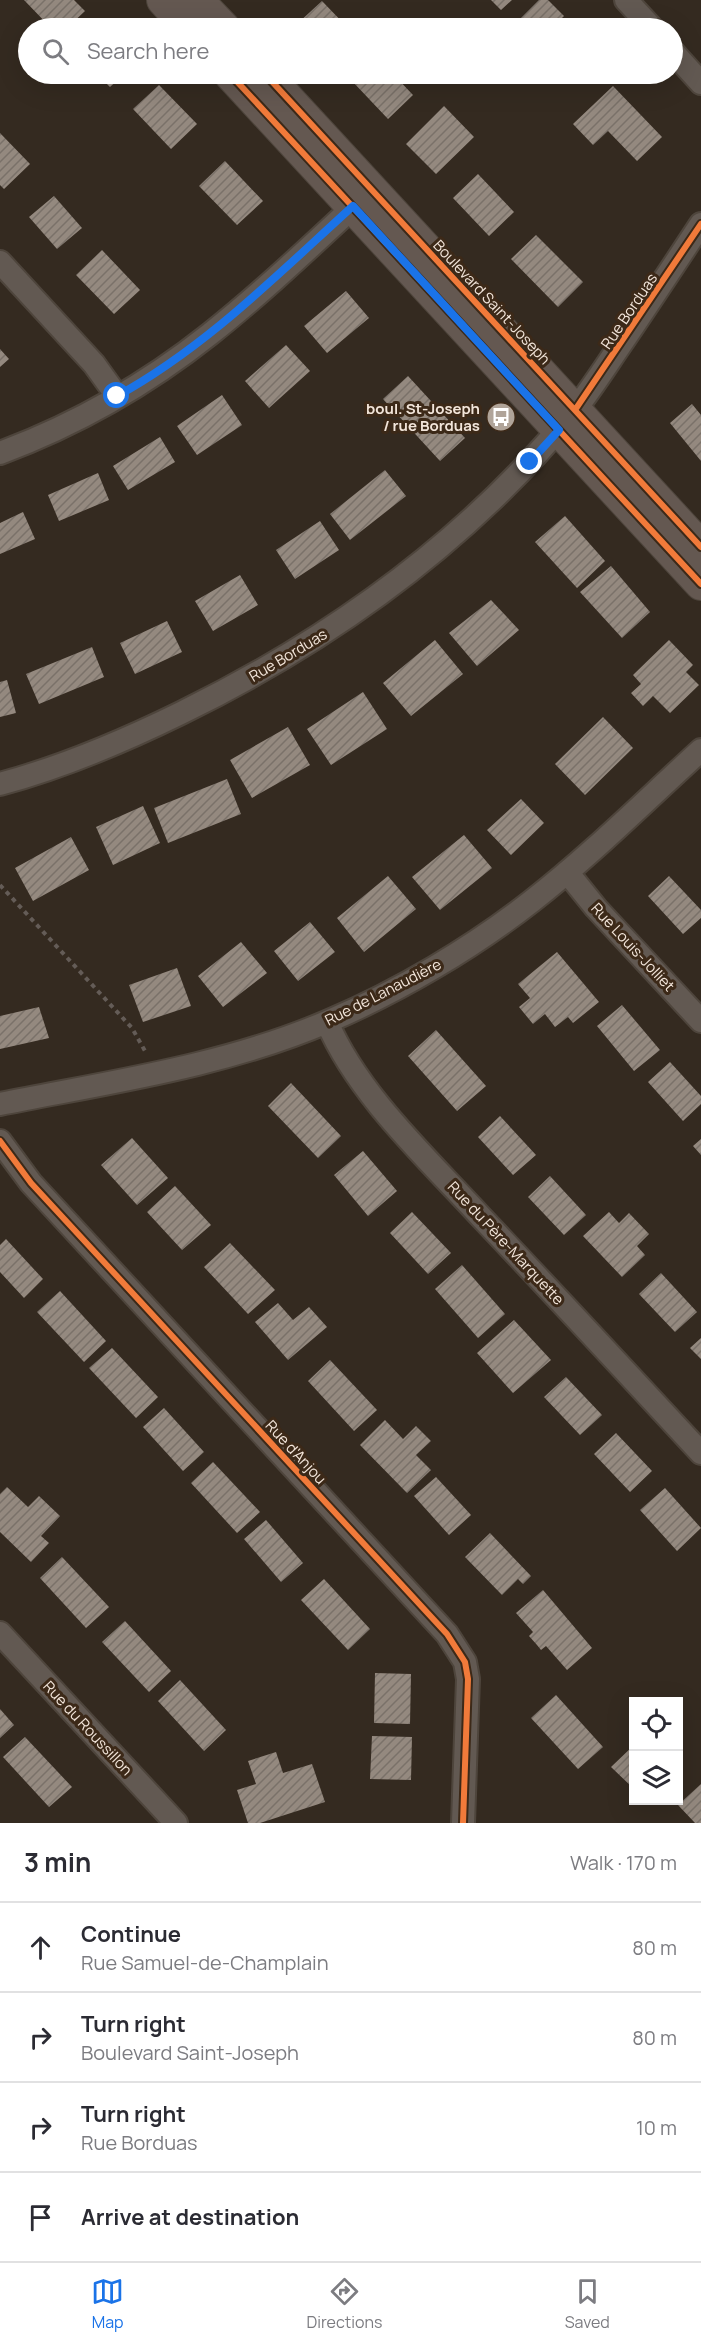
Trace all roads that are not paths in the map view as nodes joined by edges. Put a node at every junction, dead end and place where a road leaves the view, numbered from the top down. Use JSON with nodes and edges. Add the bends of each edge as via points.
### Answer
{"nodes":[{"id":1,"x":163,"y":0,"type":"edge"},
{"id":2,"x":197,"y":0,"type":"edge"},
{"id":3,"x":626,"y":0,"type":"edge"},
{"id":4,"x":180,"y":18,"type":"edge"},
{"id":5,"x":214,"y":18,"type":"edge"},
{"id":6,"x":643,"y":18,"type":"edge"},
{"id":7,"x":683,"y":63,"type":"edge"},
{"id":8,"x":701,"y":83,"type":"edge"},
{"id":9,"x":241,"y":84,"type":"edge"},
{"id":10,"x":273,"y":84,"type":"edge"},
{"id":11,"x":362,"y":198,"type":"junction"},
{"id":12,"x":701,"y":224,"type":"edge"},
{"id":13,"x":0,"y":262,"type":"edge"},
{"id":14,"x":117,"y":396,"type":"junction"},
{"id":15,"x":567,"y":420,"type":"junction"},
{"id":16,"x":0,"y":453,"type":"edge"},
{"id":17,"x":701,"y":547,"type":"edge"},
{"id":18,"x":701,"y":584,"type":"edge"},
{"id":19,"x":701,"y":750,"type":"edge"},
{"id":20,"x":0,"y":784,"type":"edge"},
{"id":21,"x":567,"y":872,"type":"junction"},
{"id":22,"x":701,"y":1021,"type":"edge"},
{"id":23,"x":327,"y":1022,"type":"junction"},
{"id":24,"x":0,"y":1104,"type":"edge"},
{"id":25,"x":0,"y":1141,"type":"edge"},
{"id":26,"x":701,"y":1453,"type":"edge"},
{"id":27,"x":0,"y":1633,"type":"edge"},
{"id":28,"x":176,"y":1823,"type":"edge"},
{"id":29,"x":463,"y":1823,"type":"edge"}],
"edges":[{"from":1,"to":4,"type":"street"},
{"from":2,"to":5,"type":"street"},
{"from":3,"to":6,"type":"street"},
{"from":7,"to":8,"type":"street"},
{"from":9,"to":11,"type":"street","name":"Boulevard Saint-Joseph"},
{"from":10,"to":11,"type":"street","name":"Boulevard Saint-Joseph"},
{"from":11,"to":14,"type":"street","via":[[210,334]]},
{"from":11,"to":15,"type":"street","name":"Boulevard Saint-Joseph"},
{"from":12,"to":15,"type":"street","name":"Rue Borduas"},
{"from":13,"to":14,"type":"street","via":[[94,364]]},
{"from":14,"to":16,"type":"street"},
{"from":15,"to":17,"type":"street","name":"Boulevard Saint-Joseph"},
{"from":15,"to":18,"type":"street","name":"Boulevard Saint-Joseph"},
{"from":15,"to":20,"type":"street","name":"Rue Borduas","via":[[494,498],[442,545],[367,604],[304,646],[216,696],[141,732],[81,758]]},
{"from":19,"to":21,"type":"street","name":"Rue de Lanaudière"},
{"from":21,"to":22,"type":"street","name":"Rue Louis-Jolliet"},
{"from":21,"to":23,"type":"street","name":"Rue de Lanaudière","via":[[516,913],[446,959]]},
{"from":23,"to":24,"type":"street","name":"Rue de Lanaudière","via":[[207,1061]]},
{"from":23,"to":26,"type":"street","name":"Rue du Père-Marquette","via":[[346,1060],[371,1095]]},
{"from":25,"to":29,"type":"street","name":"Rue d'Anjou","via":[[31,1183],[457,1647],[465,1662],[469,1698]]},
{"from":27,"to":28,"type":"street","name":"Rue du Roussillon"}]}
